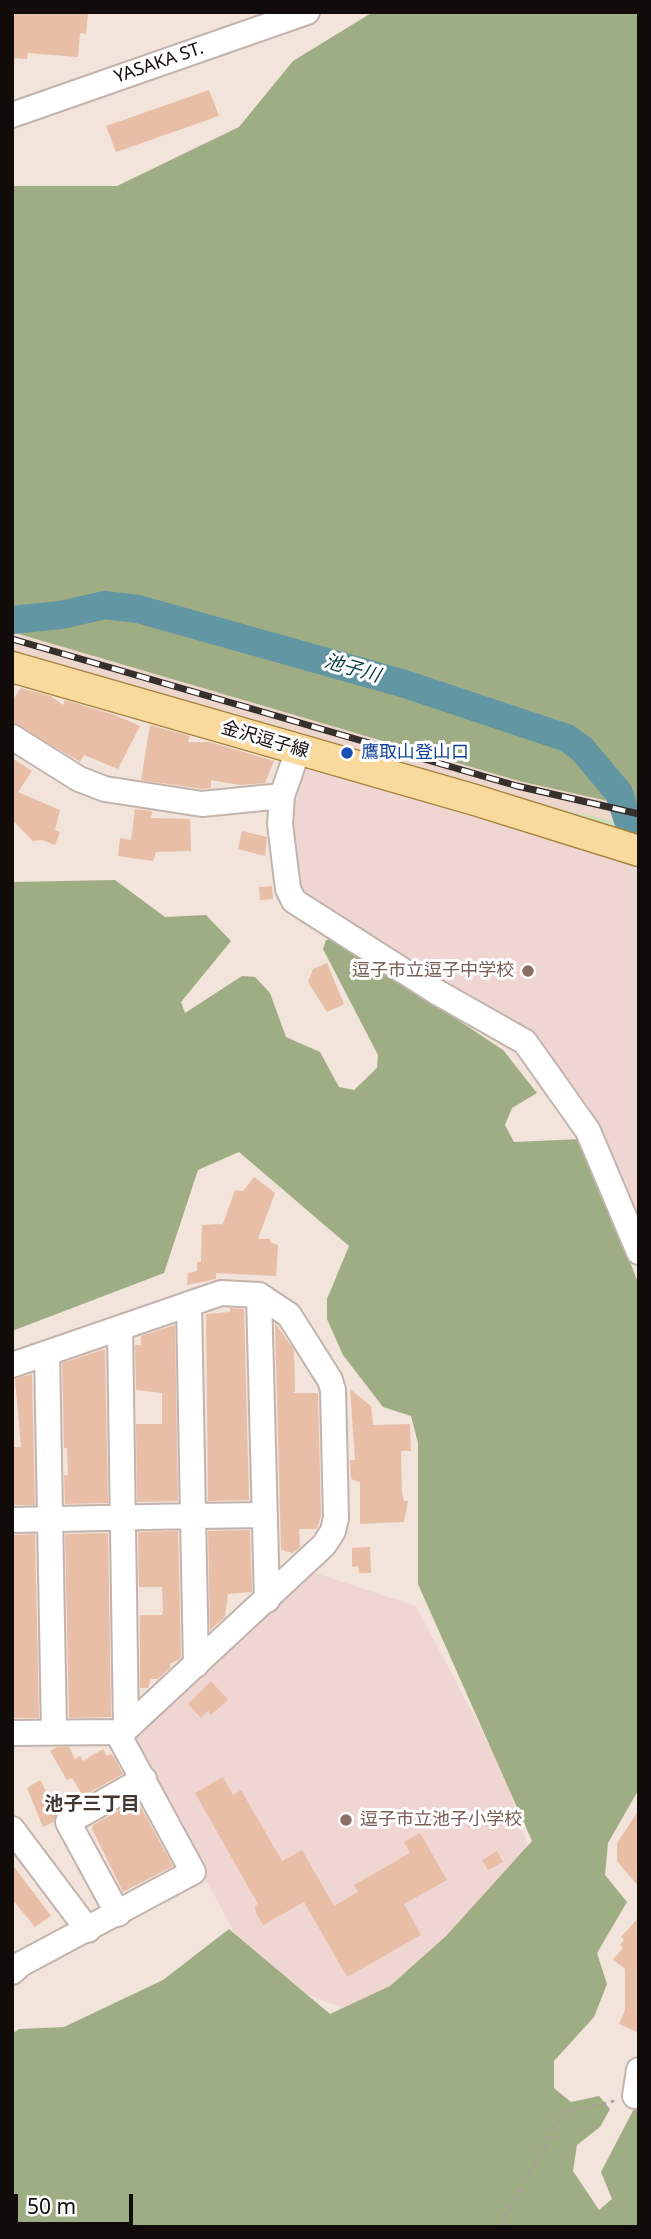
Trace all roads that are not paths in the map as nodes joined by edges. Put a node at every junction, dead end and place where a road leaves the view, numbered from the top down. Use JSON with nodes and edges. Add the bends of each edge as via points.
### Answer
{"nodes":[{"id":1,"x":307,"y":12,"type":"edge"},
{"id":2,"x":12,"y":115,"type":"edge"},
{"id":3,"x":12,"y":667,"type":"edge"},
{"id":4,"x":12,"y":737,"type":"edge"},
{"id":5,"x":298,"y":750,"type":"junction"},
{"id":6,"x":282,"y":796,"type":"junction"},
{"id":7,"x":639,"y":851,"type":"edge"},
{"id":8,"x":639,"y":1252,"type":"edge"},
{"id":9,"x":259,"y":1295,"type":"junction"},
{"id":10,"x":189,"y":1304,"type":"junction"},
{"id":11,"x":120,"y":1328,"type":"junction"},
{"id":12,"x":47,"y":1353,"type":"junction"},
{"id":13,"x":12,"y":1365,"type":"edge"},
{"id":14,"x":265,"y":1515,"type":"junction"},
{"id":15,"x":193,"y":1516,"type":"junction"},
{"id":16,"x":122,"y":1518,"type":"junction"},
{"id":17,"x":51,"y":1519,"type":"junction"},
{"id":18,"x":12,"y":1520,"type":"edge"},
{"id":19,"x":267,"y":1600,"type":"junction"},
{"id":20,"x":196,"y":1665,"type":"junction"},
{"id":21,"x":122,"y":1730,"type":"junction"},
{"id":22,"x":54,"y":1732,"type":"junction"},
{"id":23,"x":12,"y":1733,"type":"edge"},
{"id":24,"x":144,"y":1779,"type":"junction"},
{"id":25,"x":12,"y":1829,"type":"edge"},
{"id":26,"x":118,"y":1914,"type":"junction"},
{"id":27,"x":88,"y":1930,"type":"junction"},
{"id":28,"x":15,"y":1965,"type":"edge"},
{"id":29,"x":639,"y":2070,"type":"edge"},
{"id":30,"x":635,"y":2096,"type":"road end"}],
"edges":[{"from":1,"to":2,"type":"street","name":"YASAKA ST."},
{"from":3,"to":5,"type":"main road","name":"金沢逗子線"},
{"from":4,"to":6,"type":"street","via":[[79,779],[105,789],[202,804]]},
{"from":5,"to":6,"type":"street"},
{"from":5,"to":7,"type":"main road","name":"金沢逗子線"},
{"from":6,"to":8,"type":"street","via":[[280,824],[288,889],[294,901],[525,1042],[588,1130]]},
{"from":9,"to":10,"type":"street","via":[[235,1292]]},
{"from":9,"to":14,"type":"street"},
{"from":9,"to":19,"type":"street","via":[[289,1315],[333,1390],[332,1531],[324,1545]]},
{"from":10,"to":11,"type":"street"},
{"from":10,"to":15,"type":"street"},
{"from":11,"to":12,"type":"street"},
{"from":11,"to":16,"type":"street"},
{"from":12,"to":13,"type":"street"},
{"from":12,"to":17,"type":"street"},
{"from":14,"to":15,"type":"street"},
{"from":14,"to":19,"type":"street"},
{"from":15,"to":16,"type":"street"},
{"from":15,"to":20,"type":"street"},
{"from":16,"to":17,"type":"street"},
{"from":16,"to":21,"type":"street"},
{"from":17,"to":18,"type":"street"},
{"from":17,"to":22,"type":"street"},
{"from":19,"to":20,"type":"street"},
{"from":20,"to":21,"type":"street"},
{"from":21,"to":22,"type":"street"},
{"from":21,"to":24,"type":"street"},
{"from":22,"to":23,"type":"street"},
{"from":24,"to":26,"type":"street","via":[[68,1822]]},
{"from":24,"to":26,"type":"street","via":[[194,1872]]},
{"from":25,"to":27,"type":"street"},
{"from":26,"to":27,"type":"street"},
{"from":27,"to":28,"type":"street"},
{"from":29,"to":30,"type":"street"}]}
